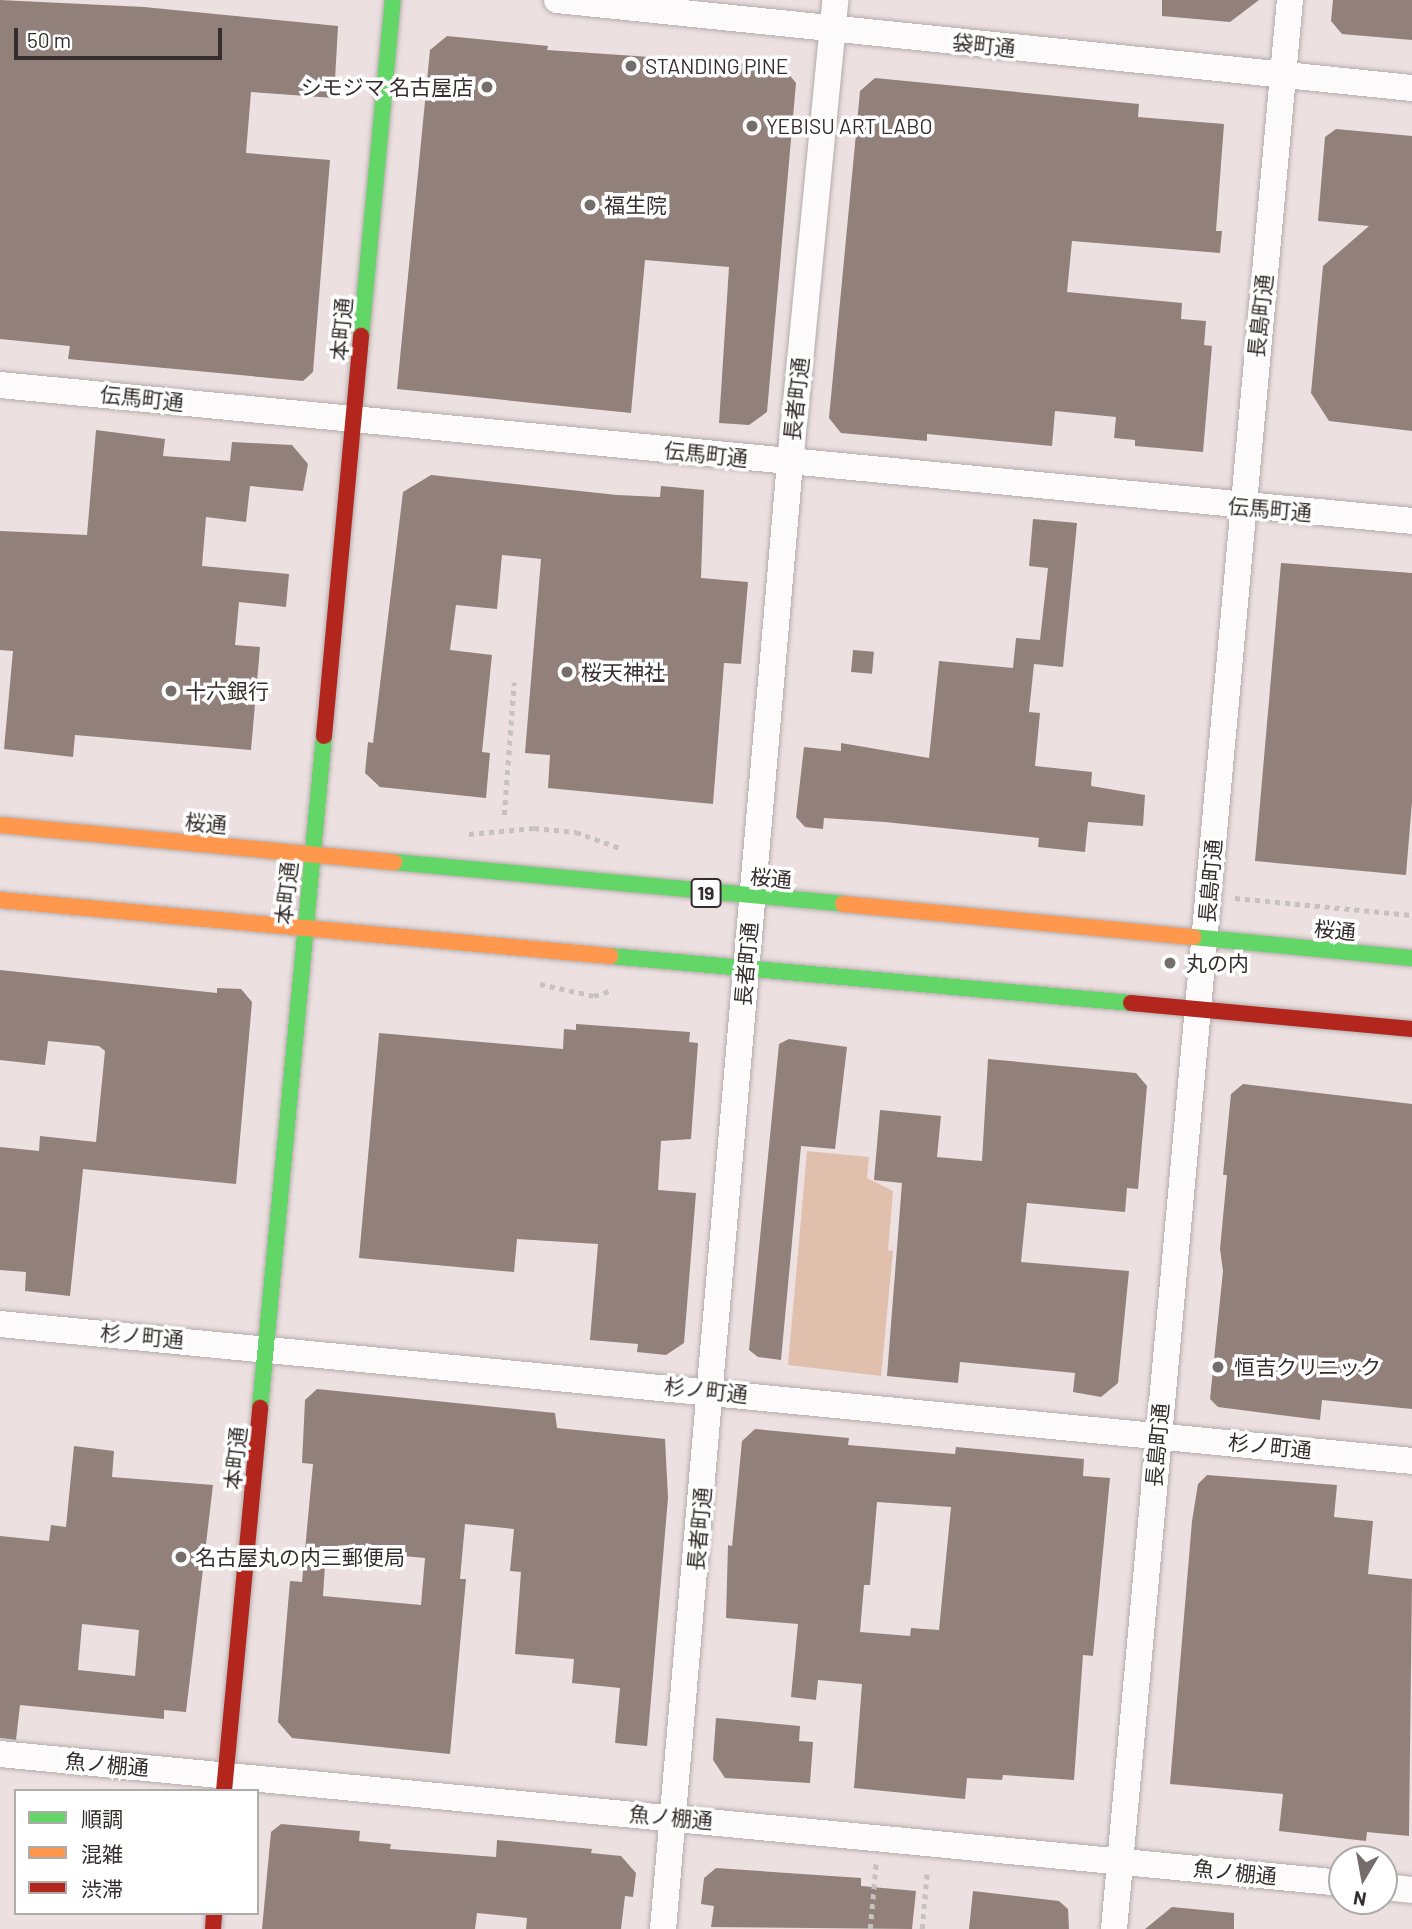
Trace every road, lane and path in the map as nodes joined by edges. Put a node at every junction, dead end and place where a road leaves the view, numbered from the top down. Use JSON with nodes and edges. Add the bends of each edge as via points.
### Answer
{"nodes":[{"id":1,"x":393,"y":0,"type":"edge"},
{"id":2,"x":556,"y":0,"type":"edge"},
{"id":3,"x":835,"y":0,"type":"edge"},
{"id":4,"x":1290,"y":0,"type":"edge"},
{"id":5,"x":833,"y":29,"type":"junction"},
{"id":6,"x":1283,"y":76,"type":"junction"},
{"id":7,"x":1412,"y":88,"type":"edge"},
{"id":8,"x":0,"y":385,"type":"edge"},
{"id":9,"x":354,"y":419,"type":"junction"},
{"id":10,"x":790,"y":463,"type":"junction"},
{"id":11,"x":1241,"y":506,"type":"junction"},
{"id":12,"x":1412,"y":521,"type":"edge"},
{"id":13,"x":514,"y":682,"type":"dead end"},
{"id":14,"x":504,"y":815,"type":"dead end"},
{"id":15,"x":0,"y":825,"type":"edge"},
{"id":16,"x":311,"y":854,"type":"junction"},
{"id":17,"x":752,"y":897,"type":"junction"},
{"id":18,"x":0,"y":900,"type":"edge"},
{"id":19,"x":303,"y":927,"type":"junction"},
{"id":20,"x":1205,"y":939,"type":"junction"},
{"id":21,"x":1412,"y":958,"type":"edge"},
{"id":22,"x":746,"y":968,"type":"junction"},
{"id":23,"x":1199,"y":1009,"type":"junction"},
{"id":24,"x":1412,"y":1029,"type":"edge"},
{"id":25,"x":0,"y":1324,"type":"edge"},
{"id":26,"x":267,"y":1348,"type":"junction"},
{"id":27,"x":712,"y":1390,"type":"junction"},
{"id":28,"x":1158,"y":1435,"type":"junction"},
{"id":29,"x":1412,"y":1461,"type":"edge"},
{"id":30,"x":0,"y":1754,"type":"edge"},
{"id":31,"x":225,"y":1783,"type":"edge"},
{"id":32,"x":672,"y":1817,"type":"junction"},
{"id":33,"x":879,"y":1837,"type":"junction"},
{"id":34,"x":1121,"y":1861,"type":"junction"},
{"id":35,"x":927,"y":1873,"type":"dead end"},
{"id":36,"x":1328,"y":1882,"type":"edge"},
{"id":37,"x":663,"y":1929,"type":"edge"},
{"id":38,"x":870,"y":1929,"type":"edge"},
{"id":39,"x":922,"y":1929,"type":"edge"},
{"id":40,"x":1114,"y":1929,"type":"edge"}],
"edges":[{"from":1,"to":9,"type":"main road","name":"本町通"},
{"from":2,"to":5,"type":"street","name":"袋町通"},
{"from":3,"to":5,"type":"street","name":"長者町通"},
{"from":4,"to":6,"type":"street","name":"長島町通"},
{"from":5,"to":6,"type":"street","name":"袋町通"},
{"from":5,"to":10,"type":"street","name":"長者町通"},
{"from":6,"to":7,"type":"street","name":"袋町通"},
{"from":6,"to":11,"type":"street","name":"長島町通"},
{"from":8,"to":9,"type":"street","name":"伝馬町通"},
{"from":9,"to":10,"type":"street","name":"伝馬町通"},
{"from":9,"to":16,"type":"main road","name":"本町通"},
{"from":10,"to":11,"type":"street","name":"伝馬町通"},
{"from":10,"to":17,"type":"street","name":"長者町通"},
{"from":11,"to":12,"type":"street","name":"伝馬町通"},
{"from":11,"to":20,"type":"street","name":"長島町通"},
{"from":13,"to":14,"type":"path"},
{"from":15,"to":16,"type":"main road","name":"桜通","number":"19"},
{"from":16,"to":17,"type":"main road","name":"桜通","number":"19"},
{"from":16,"to":19,"type":"main road","name":"本町通"},
{"from":17,"to":20,"type":"main road","name":"桜通","number":"19"},
{"from":17,"to":22,"type":"street","name":"長者町通"},
{"from":18,"to":19,"type":"main road"},
{"from":19,"to":22,"type":"main road"},
{"from":19,"to":26,"type":"main road","name":"本町通"},
{"from":20,"to":21,"type":"main road","name":"桜通","number":"19"},
{"from":20,"to":23,"type":"street","name":"長島町通"},
{"from":22,"to":23,"type":"main road"},
{"from":22,"to":27,"type":"street","name":"長者町通"},
{"from":23,"to":24,"type":"main road"},
{"from":23,"to":28,"type":"street","name":"長島町通"},
{"from":25,"to":26,"type":"street","name":"杉ノ町通"},
{"from":26,"to":27,"type":"street","name":"杉ノ町通"},
{"from":26,"to":31,"type":"main road","name":"本町通"},
{"from":27,"to":28,"type":"street","name":"杉ノ町通"},
{"from":27,"to":32,"type":"street","name":"長者町通"},
{"from":28,"to":29,"type":"street","name":"杉ノ町通"},
{"from":28,"to":34,"type":"street","name":"長島町通"},
{"from":30,"to":31,"type":"street","name":"魚ノ棚通"},
{"from":31,"to":32,"type":"street","name":"魚ノ棚通"},
{"from":32,"to":33,"type":"street","name":"魚ノ棚通"},
{"from":32,"to":37,"type":"street","name":"長者町通"},
{"from":33,"to":34,"type":"street","name":"魚ノ棚通"},
{"from":33,"to":38,"type":"path"},
{"from":34,"to":36,"type":"street","name":"魚ノ棚通"},
{"from":34,"to":40,"type":"street","name":"長島町通"},
{"from":35,"to":39,"type":"path"}]}
